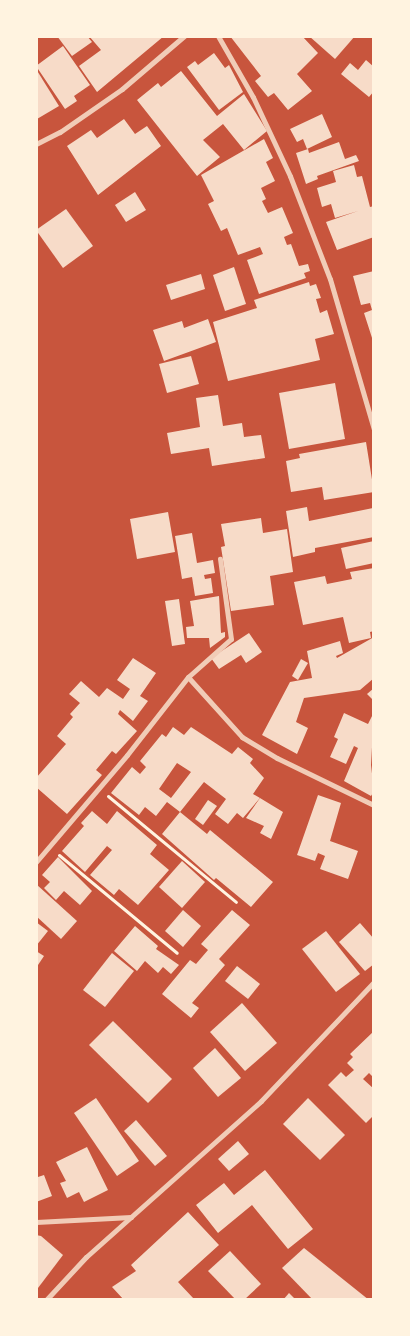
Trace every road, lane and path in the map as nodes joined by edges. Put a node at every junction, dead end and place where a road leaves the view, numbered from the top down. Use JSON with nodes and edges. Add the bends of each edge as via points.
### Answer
{"nodes":[{"id":1,"x":184,"y":36,"type":"edge"},
{"id":2,"x":218,"y":36,"type":"edge"},
{"id":3,"x":36,"y":144,"type":"edge"},
{"id":4,"x":374,"y":429,"type":"edge"},
{"id":5,"x":220,"y":559,"type":"dead end"},
{"id":6,"x":188,"y":677,"type":"junction"},
{"id":7,"x":99,"y":789,"type":"junction"},
{"id":8,"x":374,"y":805,"type":"edge"},
{"id":9,"x":49,"y":846,"type":"junction"},
{"id":10,"x":36,"y":862,"type":"edge"},
{"id":11,"x":236,"y":902,"type":"dead end"},
{"id":12,"x":177,"y":953,"type":"dead end"},
{"id":13,"x":374,"y":982,"type":"edge"},
{"id":14,"x":131,"y":1217,"type":"junction"},
{"id":15,"x":36,"y":1222,"type":"edge"},
{"id":16,"x":46,"y":1300,"type":"edge"}],
"edges":[{"from":1,"to":3,"type":"street","via":[[122,89],[60,132]]},
{"from":2,"to":4,"type":"street","via":[[253,97],[293,184],[330,279]]},
{"from":5,"to":6,"type":"street","via":[[231,639]]},
{"from":6,"to":7,"type":"street"},
{"from":6,"to":8,"type":"street","via":[[242,737],[277,758]]},
{"from":7,"to":9,"type":"street"},
{"from":7,"to":11,"type":"path"},
{"from":9,"to":10,"type":"street"},
{"from":9,"to":12,"type":"path"},
{"from":13,"to":14,"type":"street","via":[[261,1101]]},
{"from":14,"to":15,"type":"street"},
{"from":14,"to":16,"type":"street","via":[[86,1257]]}]}
